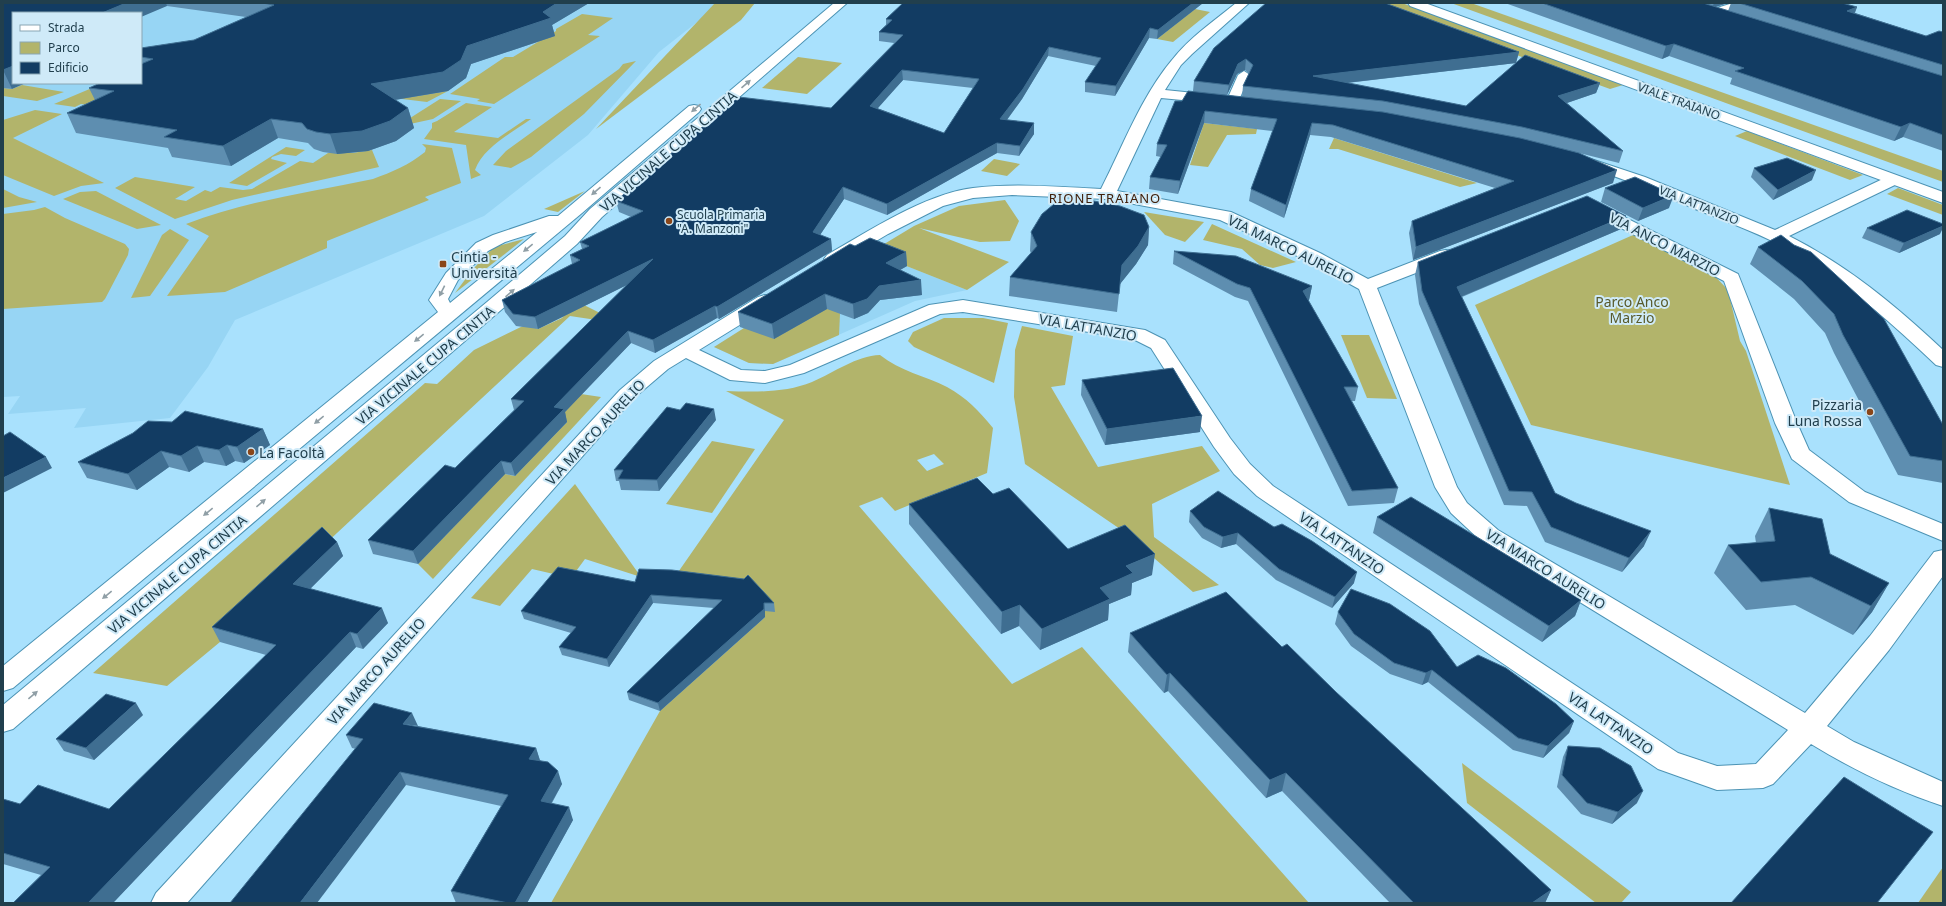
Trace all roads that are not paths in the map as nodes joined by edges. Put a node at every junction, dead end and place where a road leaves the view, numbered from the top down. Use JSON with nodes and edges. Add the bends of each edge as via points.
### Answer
{"nodes":[{"id":1,"x":823,"y":3,"type":"edge"},
{"id":2,"x":841,"y":3,"type":"edge"},
{"id":3,"x":1243,"y":3,"type":"edge"},
{"id":4,"x":1414,"y":3,"type":"edge"},
{"id":5,"x":1436,"y":3,"type":"edge"},
{"id":6,"x":1744,"y":3,"type":"edge"},
{"id":7,"x":1697,"y":8,"type":"edge"},
{"id":8,"x":1712,"y":13,"type":"junction"},
{"id":9,"x":1732,"y":19,"type":"edge"},
{"id":10,"x":737,"y":74,"type":"dead end"},
{"id":11,"x":1244,"y":75,"type":"edge"},
{"id":12,"x":1156,"y":93,"type":"junction"},
{"id":13,"x":706,"y":99,"type":"dead end"},
{"id":14,"x":1240,"y":102,"type":"joint"},
{"id":15,"x":1570,"y":159,"type":"edge"},
{"id":16,"x":1898,"y":177,"type":"junction"},
{"id":17,"x":1638,"y":180,"type":"junction"},
{"id":18,"x":1943,"y":189,"type":"edge"},
{"id":19,"x":1107,"y":194,"type":"junction"},
{"id":20,"x":1943,"y":198,"type":"edge"},
{"id":21,"x":555,"y":231,"type":"junction"},
{"id":22,"x":1776,"y":236,"type":"junction"},
{"id":23,"x":1460,"y":249,"type":"edge"},
{"id":24,"x":813,"y":272,"type":"edge"},
{"id":25,"x":1367,"y":286,"type":"junction"},
{"id":26,"x":779,"y":292,"type":"edge"},
{"id":27,"x":449,"y":313,"type":"junction"},
{"id":28,"x":684,"y":350,"type":"junction"},
{"id":29,"x":1943,"y":361,"type":"edge"},
{"id":30,"x":1943,"y":533,"type":"edge"},
{"id":31,"x":1943,"y":558,"type":"edge"},
{"id":32,"x":3,"y":681,"type":"edge"},
{"id":33,"x":3,"y":721,"type":"edge"},
{"id":34,"x":1809,"y":729,"type":"junction"},
{"id":35,"x":1943,"y":794,"type":"edge"},
{"id":36,"x":167,"y":903,"type":"edge"}],
"edges":[{"from":1,"to":10,"type":"street","name":"VIA VICINALE CUPA CINTIA"},
{"from":21,"to":2,"type":"street","name":"VIA VICINALE CUPA CINTIA","one_way":true,"via":[[596,213]]},
{"from":3,"to":12,"type":"street","via":[[1187,51]]},
{"from":4,"to":16,"type":"street","name":"VIALE TRAIANO"},
{"from":5,"to":16,"type":"street","name":"VIALE TRAIANO"},
{"from":6,"to":8,"type":"street"},
{"from":7,"to":8,"type":"street"},
{"from":8,"to":9,"type":"street"},
{"from":11,"to":14,"type":"street"},
{"from":12,"to":14,"type":"street"},
{"from":12,"to":19,"type":"street"},
{"from":13,"to":21,"type":"street","name":"VIA VICINALE CUPA CINTIA","one_way":true,"via":[[569,214]]},
{"from":15,"to":17,"type":"street","name":"VIA LATTANZIO","via":[[1601,166]]},
{"from":16,"to":18,"type":"street","name":"VIALE TRAIANO"},
{"from":16,"to":20,"type":"street","name":"VIALE TRAIANO"},
{"from":16,"to":22,"type":"street"},
{"from":17,"to":22,"type":"street","name":"VIA LATTANZIO"},
{"from":17,"to":30,"type":"street","name":"VIA ANCO MARZIO","via":[[1583,202],[1732,278],[1800,454],[1857,497]]},
{"from":19,"to":24,"type":"street","name":"VIA MARCO AURELIO","via":[[1012,190],[972,193],[937,203],[882,230]]},
{"from":19,"to":25,"type":"street","name":"VIA MARCO AURELIO","via":[[1225,216],[1314,257]]},
{"from":21,"to":27,"type":"street","name":"VIA VICINALE CUPA CINTIA","one_way":true},
{"from":21,"to":27,"type":"street","one_way":true,"via":[[498,239],[482,248],[446,283],[438,300]]},
{"from":33,"to":21,"type":"street","name":"VIA VICINALE CUPA CINTIA","one_way":true},
{"from":22,"to":29,"type":"street","name":"VIA LATTANZIO","via":[[1844,277],[1905,325]]},
{"from":23,"to":25,"type":"street"},
{"from":25,"to":34,"type":"street","name":"VIA MARCO AURELIO","via":[[1446,487],[1459,508],[1490,536]]},
{"from":26,"to":28,"type":"street","name":"VIA MARCO AURELIO"},
{"from":27,"to":32,"type":"street","name":"VIA VICINALE CUPA CINTIA","one_way":true},
{"from":28,"to":34,"type":"street","name":"VIA LATTANZIO","via":[[737,376],[765,377],[798,369],[936,309],[963,306],[1138,334],[1158,344],[1222,442],[1242,469],[1265,492],[1668,761],[1717,778],[1763,776]]},
{"from":28,"to":36,"type":"street","name":"VIA MARCO AURELIO","via":[[661,365],[627,394]]},
{"from":31,"to":34,"type":"street","name":"VIA LATTANZIO","via":[[1919,592]]},
{"from":34,"to":35,"type":"street","name":"VIA MARCO AURELIO","via":[[1844,750]]}]}
